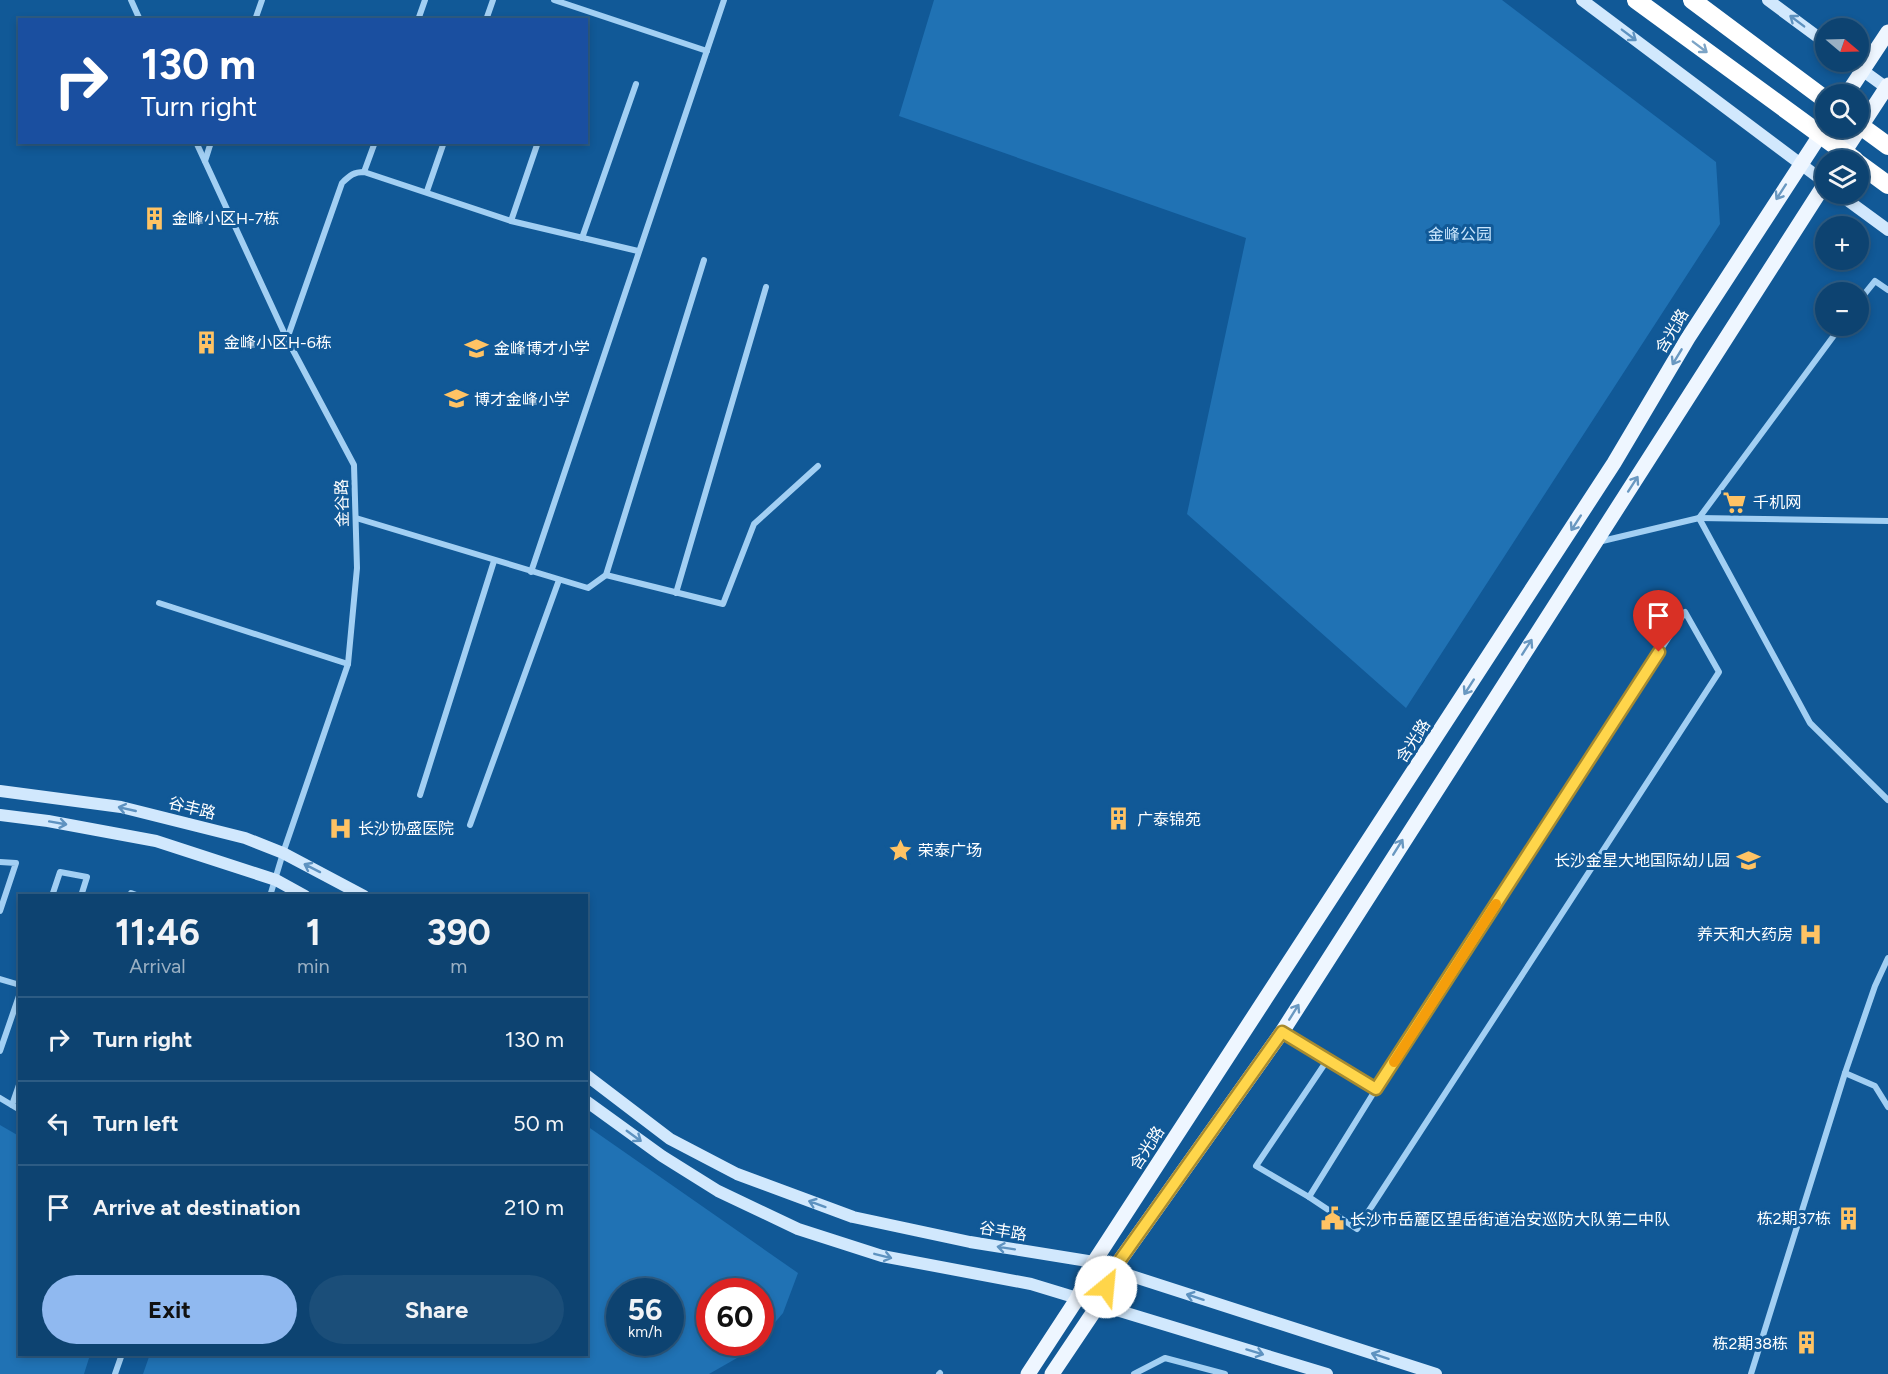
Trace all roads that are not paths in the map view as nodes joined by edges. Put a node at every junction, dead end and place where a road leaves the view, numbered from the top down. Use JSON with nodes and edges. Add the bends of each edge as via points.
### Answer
{"nodes":[{"id":1,"x":131,"y":0,"type":"edge"},
{"id":2,"x":262,"y":0,"type":"edge"},
{"id":3,"x":425,"y":0,"type":"edge"},
{"id":4,"x":493,"y":0,"type":"edge"},
{"id":5,"x":554,"y":0,"type":"edge"},
{"id":6,"x":724,"y":0,"type":"edge"},
{"id":7,"x":1582,"y":0,"type":"edge"},
{"id":8,"x":1636,"y":0,"type":"edge"},
{"id":9,"x":1692,"y":0,"type":"edge"},
{"id":10,"x":1768,"y":0,"type":"edge"},
{"id":11,"x":139,"y":18,"type":"edge"},
{"id":12,"x":256,"y":18,"type":"edge"},
{"id":13,"x":419,"y":18,"type":"edge"},
{"id":14,"x":487,"y":18,"type":"edge"},
{"id":15,"x":1888,"y":32,"type":"edge"},
{"id":16,"x":1815,"y":34,"type":"edge"},
{"id":17,"x":707,"y":51,"type":"junction"},
{"id":18,"x":1869,"y":53,"type":"edge"},
{"id":19,"x":1866,"y":72,"type":"edge"},
{"id":20,"x":636,"y":84,"type":"dead end"},
{"id":21,"x":1887,"y":87,"type":"edge"},
{"id":22,"x":1815,"y":92,"type":"edge"},
{"id":23,"x":1869,"y":132,"type":"edge"},
{"id":24,"x":1818,"y":138,"type":"edge"},
{"id":25,"x":197,"y":144,"type":"edge"},
{"id":26,"x":210,"y":144,"type":"edge"},
{"id":27,"x":374,"y":144,"type":"edge"},
{"id":28,"x":443,"y":144,"type":"edge"},
{"id":29,"x":537,"y":144,"type":"edge"},
{"id":30,"x":1888,"y":146,"type":"edge"},
{"id":31,"x":1841,"y":150,"type":"edge"},
{"id":32,"x":1846,"y":150,"type":"edge"},
{"id":33,"x":205,"y":161,"type":"junction"},
{"id":34,"x":1800,"y":164,"type":"junction"},
{"id":35,"x":1869,"y":171,"type":"edge"},
{"id":36,"x":364,"y":172,"type":"junction"},
{"id":37,"x":1815,"y":175,"type":"edge"},
{"id":38,"x":1888,"y":185,"type":"edge"},
{"id":39,"x":427,"y":191,"type":"junction"},
{"id":40,"x":1815,"y":199,"type":"edge"},
{"id":41,"x":1853,"y":204,"type":"edge"},
{"id":42,"x":511,"y":220,"type":"junction"},
{"id":43,"x":1888,"y":230,"type":"edge"},
{"id":44,"x":582,"y":238,"type":"junction"},
{"id":45,"x":638,"y":251,"type":"junction"},
{"id":46,"x":704,"y":260,"type":"dead end"},
{"id":47,"x":766,"y":287,"type":"dead end"},
{"id":48,"x":1869,"y":288,"type":"edge"},
{"id":49,"x":1888,"y":290,"type":"edge"},
{"id":50,"x":1834,"y":336,"type":"edge"},
{"id":51,"x":287,"y":339,"type":"junction"},
{"id":52,"x":818,"y":466,"type":"dead end"},
{"id":53,"x":356,"y":518,"type":"junction"},
{"id":54,"x":1699,"y":518,"type":"junction"},
{"id":55,"x":1888,"y":521,"type":"edge"},
{"id":56,"x":1594,"y":543,"type":"junction"},
{"id":57,"x":494,"y":561,"type":"junction"},
{"id":58,"x":531,"y":572,"type":"junction"},
{"id":59,"x":606,"y":575,"type":"junction"},
{"id":60,"x":559,"y":580,"type":"junction"},
{"id":61,"x":676,"y":593,"type":"junction"},
{"id":62,"x":159,"y":603,"type":"dead end"},
{"id":63,"x":348,"y":664,"type":"junction"},
{"id":64,"x":0,"y":791,"type":"edge"},
{"id":65,"x":420,"y":795,"type":"dead end"},
{"id":66,"x":1888,"y":800,"type":"edge"},
{"id":67,"x":0,"y":815,"type":"edge"},
{"id":68,"x":470,"y":825,"type":"dead end"},
{"id":69,"x":283,"y":853,"type":"junction"},
{"id":70,"x":0,"y":862,"type":"edge"},
{"id":71,"x":276,"y":879,"type":"junction"},
{"id":72,"x":53,"y":894,"type":"edge"},
{"id":73,"x":82,"y":894,"type":"edge"},
{"id":74,"x":271,"y":894,"type":"edge"},
{"id":75,"x":302,"y":894,"type":"edge"},
{"id":76,"x":360,"y":894,"type":"edge"},
{"id":77,"x":0,"y":911,"type":"edge"},
{"id":78,"x":1888,"y":958,"type":"edge"},
{"id":79,"x":0,"y":979,"type":"edge"},
{"id":80,"x":18,"y":984,"type":"edge"},
{"id":81,"x":18,"y":999,"type":"edge"},
{"id":82,"x":1282,"y":1032,"type":"junction"},
{"id":83,"x":0,"y":1051,"type":"edge"},
{"id":84,"x":1328,"y":1059,"type":"junction"},
{"id":85,"x":1845,"y":1073,"type":"junction"},
{"id":86,"x":588,"y":1077,"type":"edge"},
{"id":87,"x":18,"y":1088,"type":"edge"},
{"id":88,"x":1376,"y":1089,"type":"junction"},
{"id":89,"x":0,"y":1098,"type":"edge"},
{"id":90,"x":588,"y":1102,"type":"edge"},
{"id":91,"x":12,"y":1106,"type":"junction"},
{"id":92,"x":1888,"y":1107,"type":"edge"},
{"id":93,"x":18,"y":1109,"type":"edge"},
{"id":94,"x":1309,"y":1197,"type":"junction"},
{"id":95,"x":1094,"y":1262,"type":"junction"},
{"id":96,"x":1113,"y":1270,"type":"junction"},
{"id":97,"x":1077,"y":1299,"type":"junction"},
{"id":98,"x":1099,"y":1304,"type":"junction"},
{"id":99,"x":121,"y":1356,"type":"edge"},
{"id":100,"x":116,"y":1374,"type":"edge"},
{"id":101,"x":1028,"y":1374,"type":"edge"},
{"id":102,"x":1052,"y":1374,"type":"edge"},
{"id":103,"x":1134,"y":1374,"type":"edge"},
{"id":104,"x":1225,"y":1374,"type":"edge"},
{"id":105,"x":1328,"y":1374,"type":"edge"},
{"id":106,"x":1436,"y":1374,"type":"edge"},
{"id":107,"x":1751,"y":1374,"type":"edge"}],
"edges":[{"from":1,"to":11,"type":"street"},
{"from":2,"to":12,"type":"street"},
{"from":3,"to":13,"type":"street"},
{"from":4,"to":14,"type":"street"},
{"from":5,"to":17,"type":"street"},
{"from":6,"to":17,"type":"street"},
{"from":7,"to":34,"type":"street","one_way":true},
{"from":8,"to":31,"type":"highway","one_way":true},
{"from":9,"to":22,"type":"highway"},
{"from":16,"to":10,"type":"street","one_way":true},
{"from":15,"to":18,"type":"main road"},
{"from":17,"to":45,"type":"street"},
{"from":19,"to":21,"type":"street"},
{"from":20,"to":44,"type":"street"},
{"from":21,"to":32,"type":"main road"},
{"from":23,"to":30,"type":"highway"},
{"from":24,"to":34,"type":"main road","name":"含光路"},
{"from":25,"to":33,"type":"street","name":"金谷路"},
{"from":26,"to":33,"type":"street"},
{"from":27,"to":36,"type":"street"},
{"from":28,"to":39,"type":"street"},
{"from":29,"to":42,"type":"street"},
{"from":33,"to":51,"type":"street","name":"金谷路"},
{"from":34,"to":37,"type":"street"},
{"from":34,"to":95,"type":"main road","name":"含光路","one_way":true,"via":[[1688,338],[1608,473]]},
{"from":35,"to":38,"type":"highway"},
{"from":36,"to":39,"type":"street"},
{"from":36,"to":51,"type":"street","via":[[350,174],[342,183]]},
{"from":39,"to":42,"type":"street"},
{"from":56,"to":40,"type":"main road","one_way":true},
{"from":41,"to":43,"type":"street"},
{"from":42,"to":44,"type":"street"},
{"from":44,"to":45,"type":"street"},
{"from":45,"to":58,"type":"street"},
{"from":46,"to":59,"type":"street"},
{"from":47,"to":61,"type":"street"},
{"from":48,"to":49,"type":"street","via":[[1875,280]]},
{"from":50,"to":54,"type":"street"},
{"from":51,"to":53,"type":"street","name":"金谷路","via":[[354,465]]},
{"from":52,"to":61,"type":"street","via":[[754,524],[723,604]]},
{"from":53,"to":57,"type":"street"},
{"from":53,"to":63,"type":"street","name":"金谷路","via":[[357,568]]},
{"from":54,"to":55,"type":"street"},
{"from":54,"to":56,"type":"street"},
{"from":54,"to":66,"type":"street","via":[[1810,723]]},
{"from":82,"to":56,"type":"main road","one_way":true},
{"from":57,"to":58,"type":"street"},
{"from":57,"to":65,"type":"street"},
{"from":58,"to":60,"type":"street"},
{"from":59,"to":60,"type":"street","via":[[588,588]]},
{"from":59,"to":61,"type":"street"},
{"from":60,"to":68,"type":"street"},
{"from":62,"to":63,"type":"street"},
{"from":63,"to":69,"type":"street","name":"金谷路"},
{"from":69,"to":64,"type":"street","name":"谷丰路","one_way":true,"via":[[244,838],[121,807]]},
{"from":67,"to":71,"type":"street","one_way":true,"via":[[156,841]]},
{"from":69,"to":71,"type":"street","name":"金谷路"},
{"from":76,"to":69,"type":"street","name":"谷丰路","one_way":true},
{"from":70,"to":77,"type":"street","via":[[16,863]]},
{"from":71,"to":74,"type":"street","name":"金谷路"},
{"from":71,"to":75,"type":"street"},
{"from":72,"to":73,"type":"street","via":[[60,872],[87,877]]},
{"from":78,"to":85,"type":"street"},
{"from":79,"to":80,"type":"street"},
{"from":81,"to":83,"type":"street"},
{"from":82,"to":84,"type":"street"},
{"from":82,"to":96,"type":"main road"},
{"from":84,"to":88,"type":"street"},
{"from":84,"to":94,"type":"street","via":[[1256,1166]]},
{"from":85,"to":92,"type":"street","via":[[1875,1086]]},
{"from":85,"to":107,"type":"street"},
{"from":95,"to":86,"type":"street","name":"谷丰路","one_way":true,"via":[[970,1242],[853,1217],[747,1178],[670,1139]]},
{"from":87,"to":91,"type":"street"},
{"from":88,"to":94,"type":"street"},
{"from":88,"to":94,"type":"street","via":[[1685,612],[1719,672],[1357,1229]]},
{"from":89,"to":91,"type":"street"},
{"from":90,"to":97,"type":"street","one_way":true,"via":[[718,1191],[798,1229],[882,1256],[1031,1284]]},
{"from":91,"to":93,"type":"street"},
{"from":95,"to":96,"type":"street","name":"谷丰路"},
{"from":95,"to":97,"type":"main road","name":"含光路"},
{"from":96,"to":98,"type":"main road"},
{"from":106,"to":96,"type":"street","name":"谷丰路","one_way":true},
{"from":97,"to":98,"type":"street"},
{"from":97,"to":101,"type":"main road","name":"含光路"},
{"from":98,"to":102,"type":"main road"},
{"from":98,"to":105,"type":"street","one_way":true},
{"from":99,"to":100,"type":"street"},
{"from":103,"to":104,"type":"street","via":[[1165,1358]]}]}
